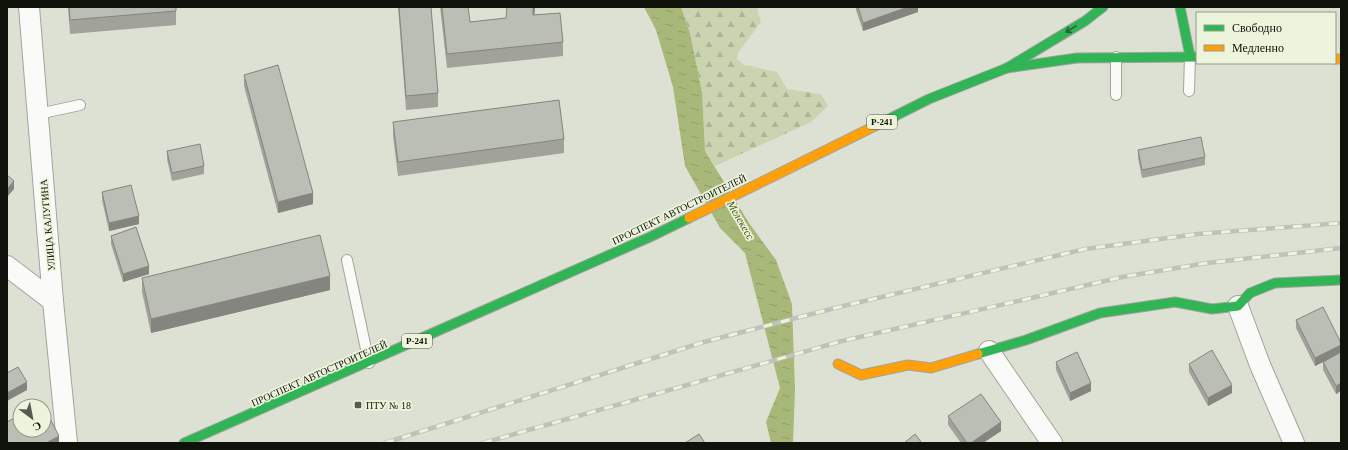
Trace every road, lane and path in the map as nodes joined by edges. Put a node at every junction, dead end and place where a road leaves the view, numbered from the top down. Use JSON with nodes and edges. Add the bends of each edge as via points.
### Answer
{"nodes":[{"id":1,"x":29,"y":7,"type":"edge"},
{"id":2,"x":1103,"y":7,"type":"edge"},
{"id":3,"x":1180,"y":7,"type":"edge"},
{"id":4,"x":1193,"y":56,"type":"edge"},
{"id":5,"x":1116,"y":57,"type":"junction"},
{"id":6,"x":1007,"y":68,"type":"junction"},
{"id":7,"x":1189,"y":91,"type":"dead end"},
{"id":8,"x":1116,"y":95,"type":"dead end"},
{"id":9,"x":80,"y":105,"type":"dead end"},
{"id":10,"x":38,"y":114,"type":"junction"},
{"id":11,"x":347,"y":260,"type":"dead end"},
{"id":12,"x":7,"y":266,"type":"edge"},
{"id":13,"x":1341,"y":280,"type":"edge"},
{"id":14,"x":53,"y":301,"type":"junction"},
{"id":15,"x":1238,"y":306,"type":"junction"},
{"id":16,"x":989,"y":351,"type":"junction"},
{"id":17,"x":369,"y":363,"type":"junction"},
{"id":18,"x":838,"y":364,"type":"dead end"},
{"id":19,"x":67,"y":443,"type":"edge"},
{"id":20,"x":184,"y":443,"type":"edge"},
{"id":21,"x":1052,"y":443,"type":"edge"},
{"id":22,"x":1294,"y":443,"type":"edge"}],
"edges":[{"from":1,"to":10,"type":"street","name":"УЛИЦА КАЛУГИНА"},
{"from":2,"to":6,"type":"main road","one_way":true,"via":[[1085,21]]},
{"from":3,"to":4,"type":"main road"},
{"from":4,"to":5,"type":"main road","name":"ПРОСПЕКТ АВТОСТРОИТЕЛЕЙ","number":"Р-241"},
{"from":4,"to":7,"type":"lane"},
{"from":5,"to":6,"type":"main road","name":"ПРОСПЕКТ АВТОСТРОИТЕЛЕЙ","number":"Р-241","via":[[1077,58]]},
{"from":5,"to":8,"type":"lane"},
{"from":6,"to":17,"type":"main road","name":"ПРОСПЕКТ АВТОСТРОИТЕЛЕЙ","number":"Р-241","via":[[929,99],[650,237]]},
{"from":9,"to":10,"type":"lane"},
{"from":10,"to":14,"type":"street","name":"УЛИЦА КАЛУГИНА"},
{"from":11,"to":17,"type":"lane"},
{"from":12,"to":14,"type":"street"},
{"from":13,"to":15,"type":"main road","via":[[1275,283],[1250,294]]},
{"from":14,"to":19,"type":"street","name":"УЛИЦА КАЛУГИНА"},
{"from":15,"to":16,"type":"main road","via":[[1212,309],[1175,302],[1100,313]]},
{"from":15,"to":22,"type":"street"},
{"from":16,"to":18,"type":"main road","via":[[931,368],[908,365],[861,375]]},
{"from":16,"to":21,"type":"street"},
{"from":17,"to":20,"type":"main road","name":"ПРОСПЕКТ АВТОСТРОИТЕЛЕЙ","number":"Р-241"}]}
